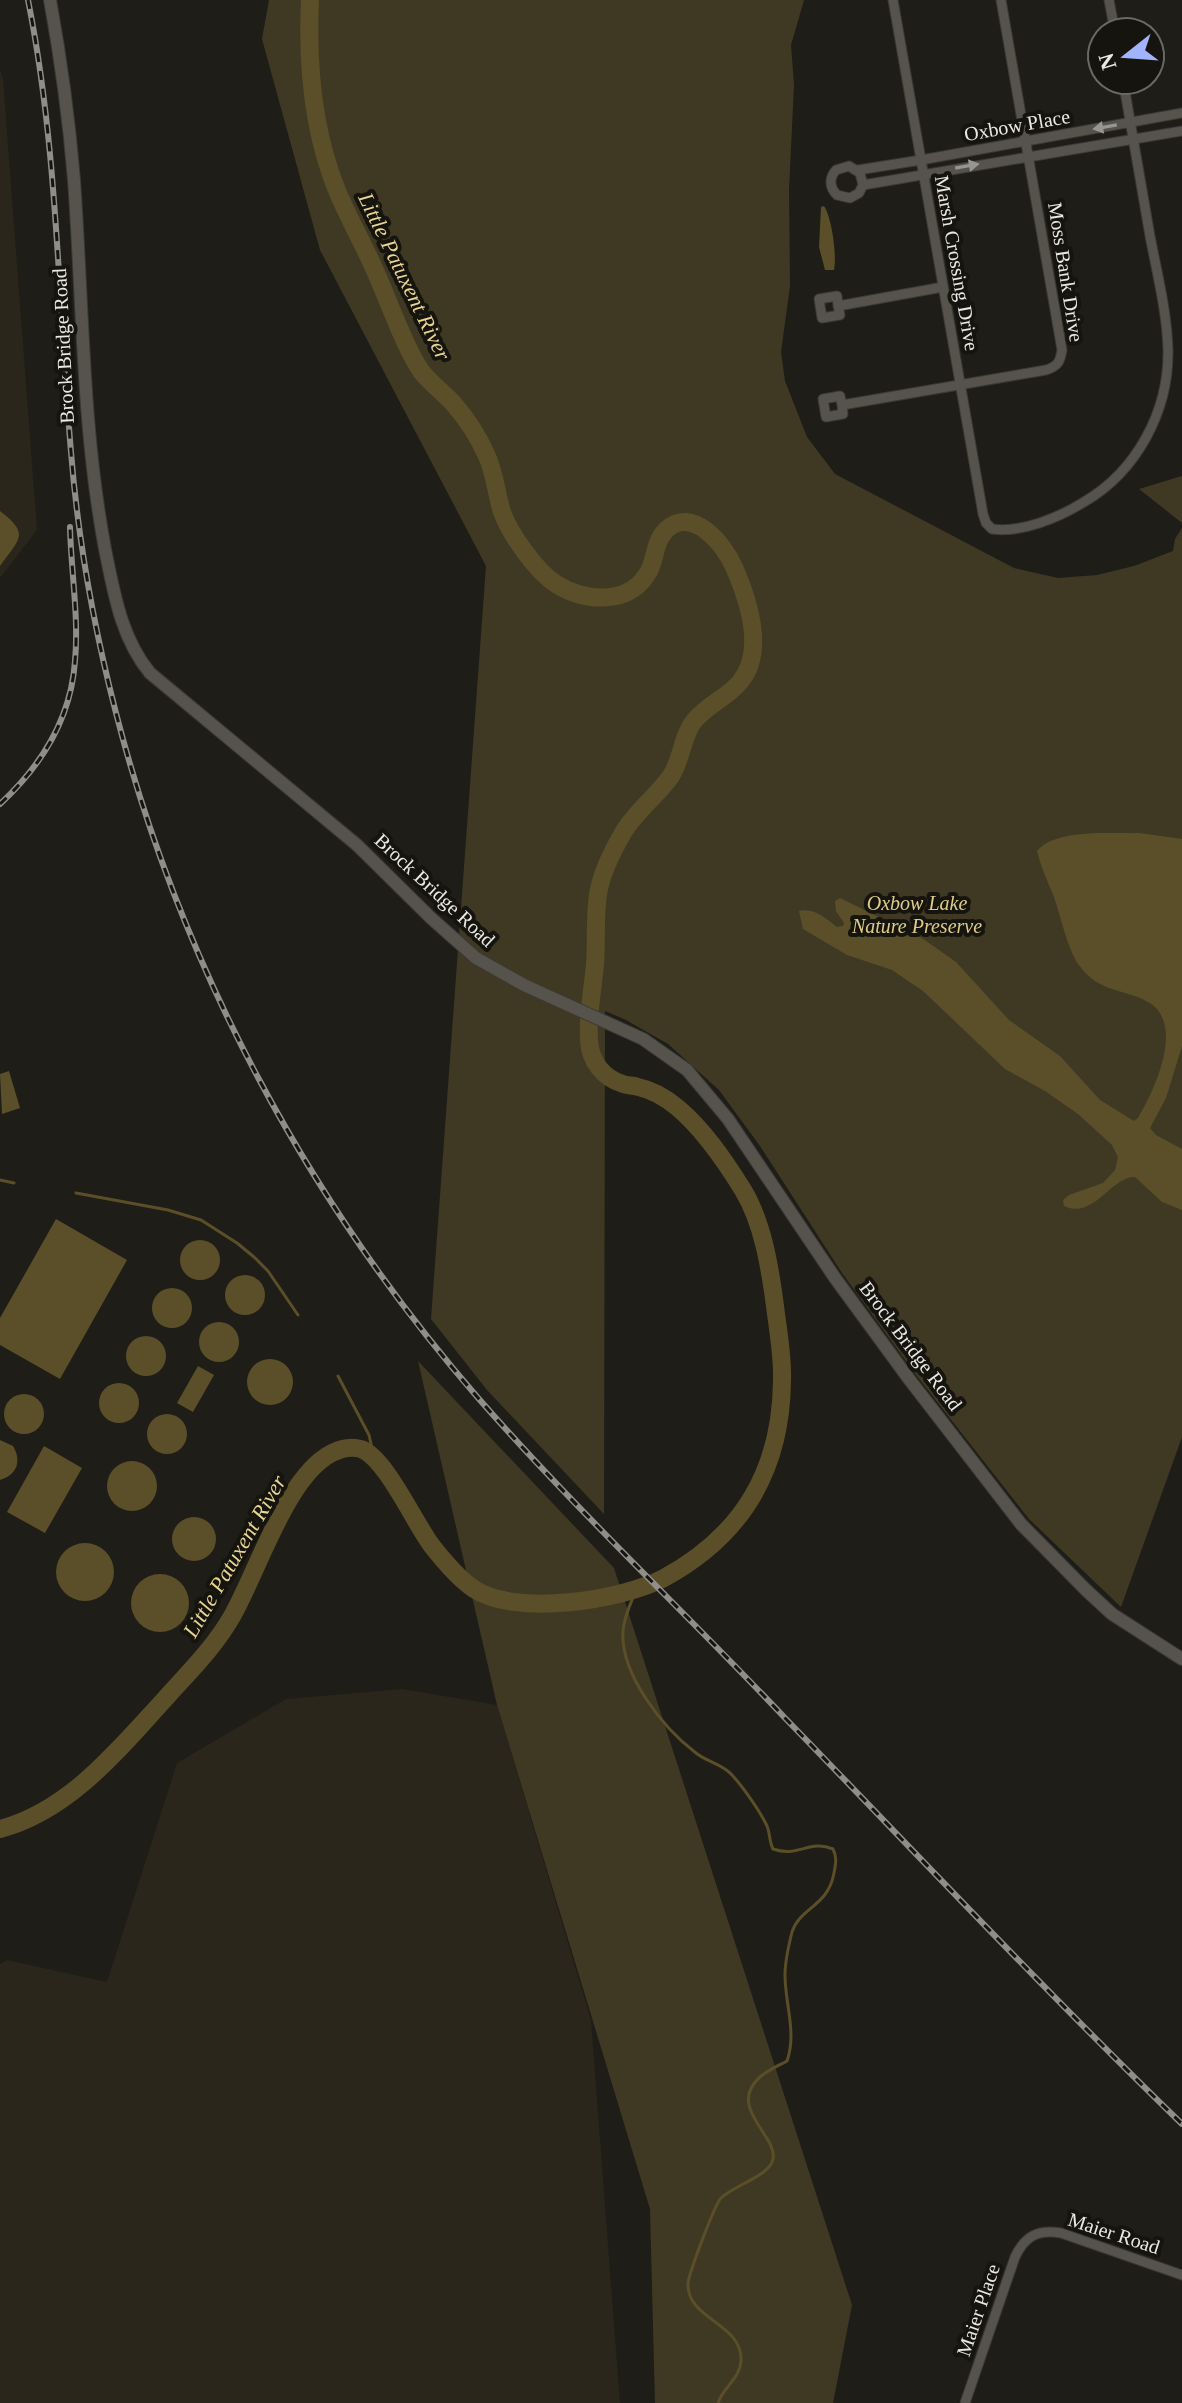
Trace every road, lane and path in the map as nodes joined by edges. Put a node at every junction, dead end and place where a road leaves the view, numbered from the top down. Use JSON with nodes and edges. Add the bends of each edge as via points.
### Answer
{"nodes":[{"id":1,"x":50,"y":0,"type":"edge"},
{"id":2,"x":893,"y":0,"type":"edge"},
{"id":3,"x":1001,"y":0,"type":"edge"},
{"id":4,"x":1126,"y":96,"type":"edge"},
{"id":5,"x":1182,"y":113,"type":"edge"},
{"id":6,"x":1131,"y":123,"type":"junction"},
{"id":7,"x":1182,"y":131,"type":"edge"},
{"id":8,"x":1133,"y":138,"type":"junction"},
{"id":9,"x":1026,"y":141,"type":"junction"},
{"id":10,"x":1029,"y":156,"type":"junction"},
{"id":11,"x":921,"y":160,"type":"junction"},
{"id":12,"x":858,"y":170,"type":"junction"},
{"id":13,"x":923,"y":174,"type":"junction"},
{"id":14,"x":863,"y":185,"type":"junction"},
{"id":15,"x":943,"y":287,"type":"junction"},
{"id":16,"x":838,"y":306,"type":"dead end"},
{"id":17,"x":961,"y":386,"type":"junction"},
{"id":18,"x":842,"y":405,"type":"dead end"},
{"id":19,"x":1182,"y":1659,"type":"edge"},
{"id":20,"x":1034,"y":2234,"type":"joint"},
{"id":21,"x":1182,"y":2275,"type":"edge"},
{"id":22,"x":965,"y":2403,"type":"edge"}],
"edges":[{"from":1,"to":19,"type":"street","name":"Brock Bridge Road","via":[[70,127],[95,494],[119,611],[137,658],[167,689],[357,845],[456,942],[497,971],[643,1039],[687,1070],[728,1119],[873,1330],[1021,1524],[1112,1614]]},
{"from":2,"to":11,"type":"street","name":"Marsh Crossing Drive"},
{"from":3,"to":9,"type":"street"},
{"from":4,"to":6,"type":"street"},
{"from":5,"to":6,"type":"street","name":"Oxbow Place"},
{"from":6,"to":8,"type":"street"},
{"from":6,"to":9,"type":"street","name":"Oxbow Place","one_way":true},
{"from":7,"to":8,"type":"street","name":"Oxbow Place"},
{"from":8,"to":10,"type":"street","name":"Oxbow Place"},
{"from":8,"to":17,"type":"street","name":"Marsh Crossing Drive","via":[[1165,322],[1167,376],[1153,423],[1129,464],[1074,508],[1041,522],[992,529],[983,514]]},
{"from":9,"to":10,"type":"street"},
{"from":9,"to":11,"type":"street","name":"Oxbow Place"},
{"from":13,"to":10,"type":"street","name":"Oxbow Place","one_way":true},
{"from":10,"to":17,"type":"street","name":"Moss Bank Drive","via":[[1061,360],[1046,370]]},
{"from":11,"to":12,"type":"street","name":"Oxbow Place"},
{"from":11,"to":13,"type":"street","name":"Marsh Crossing Drive"},
{"from":12,"to":14,"type":"street"},
{"from":12,"to":14,"type":"street","name":"Oxbow Place","via":[[836,170],[831,187],[846,198]]},
{"from":13,"to":14,"type":"street","name":"Oxbow Place"},
{"from":13,"to":15,"type":"street","name":"Marsh Crossing Drive"},
{"from":15,"to":16,"type":"street"},
{"from":15,"to":17,"type":"street","name":"Marsh Crossing Drive"},
{"from":17,"to":18,"type":"street","name":"Moss Bank Drive"},
{"from":20,"to":21,"type":"street","name":"Maier Road","via":[[1061,2233]]},
{"from":20,"to":22,"type":"street","name":"Maier Place","via":[[1015,2257]]}]}
